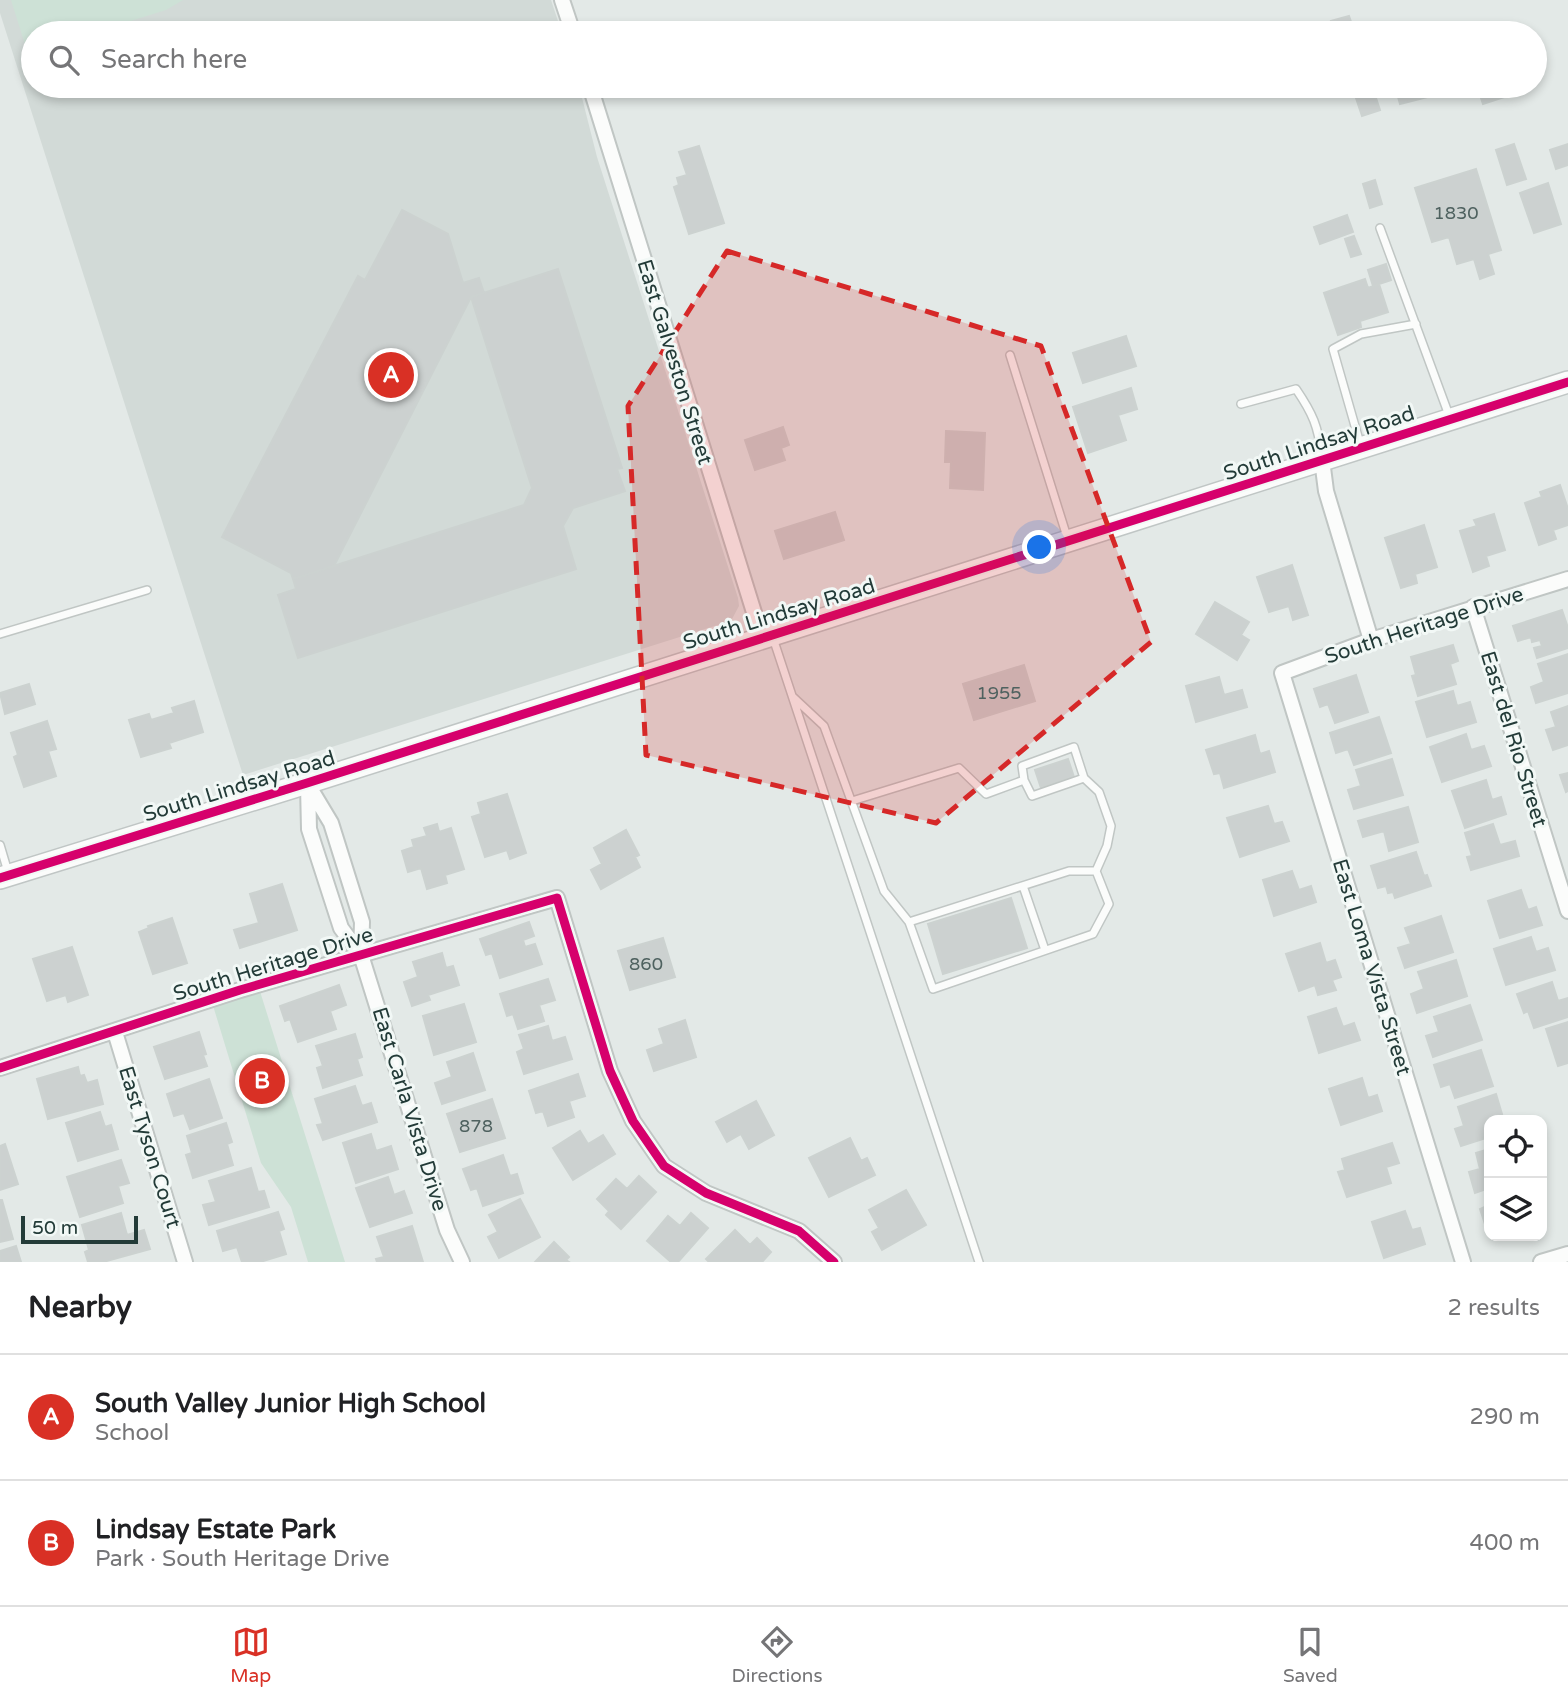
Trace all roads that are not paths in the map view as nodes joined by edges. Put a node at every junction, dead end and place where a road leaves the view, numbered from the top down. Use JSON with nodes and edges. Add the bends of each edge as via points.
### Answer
{"nodes":[{"id":1,"x":562,"y":0,"type":"edge"},
{"id":2,"x":569,"y":21,"type":"edge"},
{"id":3,"x":594,"y":98,"type":"edge"},
{"id":4,"x":1380,"y":228,"type":"dead end"},
{"id":5,"x":1416,"y":324,"type":"junction"},
{"id":6,"x":1010,"y":355,"type":"dead end"},
{"id":7,"x":1568,"y":382,"type":"edge"},
{"id":8,"x":1241,"y":404,"type":"dead end"},
{"id":9,"x":1451,"y":419,"type":"junction"},
{"id":10,"x":1362,"y":447,"type":"junction"},
{"id":11,"x":1322,"y":460,"type":"junction"},
{"id":12,"x":1068,"y":540,"type":"junction"},
{"id":13,"x":1568,"y":579,"type":"edge"},
{"id":14,"x":147,"y":590,"type":"dead end"},
{"id":15,"x":1473,"y":607,"type":"junction"},
{"id":16,"x":0,"y":634,"type":"edge"},
{"id":17,"x":767,"y":636,"type":"junction"},
{"id":18,"x":1371,"y":640,"type":"junction"},
{"id":19,"x":1282,"y":673,"type":"joint"},
{"id":20,"x":793,"y":696,"type":"junction"},
{"id":21,"x":1084,"y":778,"type":"junction"},
{"id":22,"x":1024,"y":780,"type":"junction"},
{"id":23,"x":307,"y":783,"type":"junction"},
{"id":24,"x":852,"y":801,"type":"junction"},
{"id":25,"x":0,"y":845,"type":"edge"},
{"id":26,"x":1096,"y":871,"type":"junction"},
{"id":27,"x":4,"y":877,"type":"edge"},
{"id":28,"x":1023,"y":886,"type":"junction"},
{"id":29,"x":1568,"y":911,"type":"edge"},
{"id":30,"x":909,"y":922,"type":"junction"},
{"id":31,"x":1045,"y":950,"type":"junction"},
{"id":32,"x":361,"y":955,"type":"junction"},
{"id":33,"x":116,"y":1032,"type":"junction"},
{"id":34,"x":0,"y":1068,"type":"edge"},
{"id":35,"x":1568,"y":1254,"type":"edge"},
{"id":36,"x":186,"y":1262,"type":"edge"},
{"id":37,"x":462,"y":1262,"type":"edge"},
{"id":38,"x":834,"y":1262,"type":"edge"},
{"id":39,"x":979,"y":1262,"type":"edge"},
{"id":40,"x":1463,"y":1262,"type":"edge"},
{"id":41,"x":1541,"y":1262,"type":"edge"}],
"edges":[{"from":1,"to":2,"type":"street"},
{"from":3,"to":17,"type":"street","name":"East Galveston Street"},
{"from":4,"to":5,"type":"lane"},
{"from":5,"to":9,"type":"lane"},
{"from":5,"to":10,"type":"lane","via":[[1361,334],[1333,349]]},
{"from":6,"to":12,"type":"lane"},
{"from":7,"to":9,"type":"main road","name":"South Lindsay Road"},
{"from":8,"to":11,"type":"lane","via":[[1296,389],[1318,428]]},
{"from":9,"to":10,"type":"main road","name":"South Lindsay Road"},
{"from":10,"to":11,"type":"main road","name":"South Lindsay Road"},
{"from":11,"to":12,"type":"main road","name":"South Lindsay Road"},
{"from":11,"to":18,"type":"street","via":[[1326,491]]},
{"from":12,"to":17,"type":"main road","name":"South Lindsay Road"},
{"from":13,"to":15,"type":"street","name":"South Heritage Drive"},
{"from":14,"to":16,"type":"lane"},
{"from":15,"to":18,"type":"street","name":"South Heritage Drive"},
{"from":15,"to":29,"type":"street","name":"East del Rio Street"},
{"from":17,"to":20,"type":"lane"},
{"from":17,"to":23,"type":"main road","name":"South Lindsay Road"},
{"from":18,"to":19,"type":"street","name":"South Heritage Drive"},
{"from":19,"to":40,"type":"street","name":"East Loma Vista Street"},
{"from":20,"to":24,"type":"lane","via":[[824,726]]},
{"from":20,"to":39,"type":"lane"},
{"from":21,"to":22,"type":"lane","via":[[1032,796]]},
{"from":21,"to":22,"type":"lane","via":[[1074,747],[1022,766]]},
{"from":21,"to":26,"type":"lane","via":[[1099,792],[1111,826]]},
{"from":22,"to":24,"type":"lane","via":[[985,794],[959,768]]},
{"from":23,"to":27,"type":"main road","name":"South Lindsay Road"},
{"from":23,"to":32,"type":"street","name":"East Carla Vista Drive","via":[[331,823],[362,922]]},
{"from":23,"to":32,"type":"street","name":"East Carla Vista Drive","via":[[309,829],[341,928]]},
{"from":24,"to":30,"type":"lane","via":[[884,891]]},
{"from":25,"to":27,"type":"lane"},
{"from":26,"to":28,"type":"lane","via":[[1069,871]]},
{"from":26,"to":31,"type":"lane","via":[[1109,904],[1093,934]]},
{"from":28,"to":30,"type":"lane"},
{"from":28,"to":31,"type":"lane"},
{"from":30,"to":31,"type":"lane","via":[[933,989]]},
{"from":32,"to":33,"type":"street","name":"South Heritage Drive"},
{"from":32,"to":37,"type":"street","name":"East Carla Vista Drive","via":[[447,1230]]},
{"from":32,"to":38,"type":"street","name":"South Heritage Drive","via":[[557,898],[610,1071],[633,1121],[664,1166],[706,1193],[799,1231]]},
{"from":33,"to":34,"type":"street","name":"South Heritage Drive"},
{"from":33,"to":36,"type":"street","name":"East Tyson Court"},
{"from":35,"to":41,"type":"street"}]}
